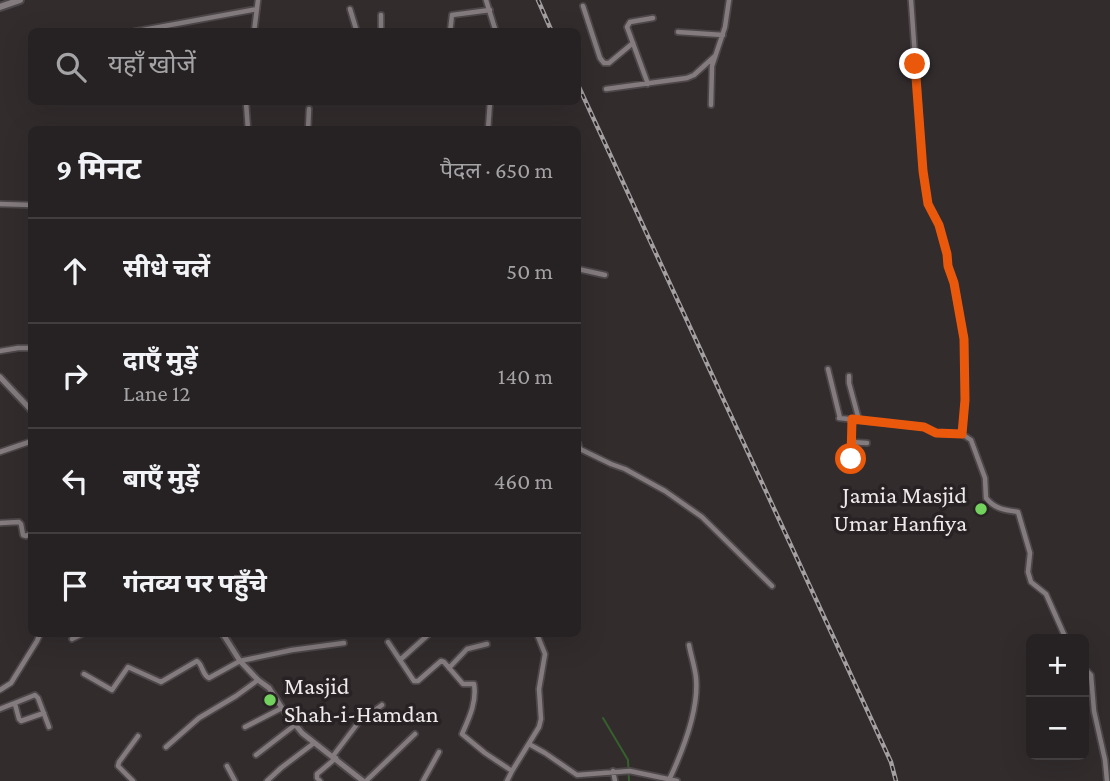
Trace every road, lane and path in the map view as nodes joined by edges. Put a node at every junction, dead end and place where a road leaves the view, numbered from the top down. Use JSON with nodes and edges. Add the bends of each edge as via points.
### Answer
{"nodes":[{"id":1,"x":20,"y":0,"type":"edge"},
{"id":2,"x":258,"y":0,"type":"edge"},
{"id":3,"x":486,"y":0,"type":"edge"},
{"id":4,"x":729,"y":0,"type":"edge"},
{"id":5,"x":911,"y":0,"type":"edge"},
{"id":6,"x":583,"y":6,"type":"dead end"},
{"id":7,"x":0,"y":7,"type":"edge"},
{"id":8,"x":257,"y":9,"type":"junction"},
{"id":9,"x":350,"y":9,"type":"dead end"},
{"id":10,"x":490,"y":10,"type":"junction"},
{"id":11,"x":381,"y":15,"type":"dead end"},
{"id":12,"x":653,"y":18,"type":"dead end"},
{"id":13,"x":154,"y":28,"type":"edge"},
{"id":14,"x":255,"y":28,"type":"edge"},
{"id":15,"x":356,"y":28,"type":"edge"},
{"id":16,"x":381,"y":28,"type":"edge"},
{"id":17,"x":450,"y":28,"type":"edge"},
{"id":18,"x":495,"y":28,"type":"edge"},
{"id":19,"x":678,"y":32,"type":"dead end"},
{"id":20,"x":723,"y":35,"type":"junction"},
{"id":21,"x":633,"y":43,"type":"junction"},
{"id":22,"x":715,"y":57,"type":"junction"},
{"id":23,"x":648,"y":84,"type":"junction"},
{"id":24,"x":606,"y":89,"type":"dead end"},
{"id":25,"x":246,"y":105,"type":"edge"},
{"id":26,"x":490,"y":105,"type":"edge"},
{"id":27,"x":710,"y":105,"type":"dead end"},
{"id":28,"x":309,"y":109,"type":"dead end"},
{"id":29,"x":248,"y":126,"type":"edge"},
{"id":30,"x":308,"y":126,"type":"edge"},
{"id":31,"x":488,"y":126,"type":"edge"},
{"id":32,"x":0,"y":204,"type":"edge"},
{"id":33,"x":28,"y":205,"type":"edge"},
{"id":34,"x":581,"y":270,"type":"edge"},
{"id":35,"x":606,"y":275,"type":"dead end"},
{"id":36,"x":28,"y":348,"type":"edge"},
{"id":37,"x":0,"y":351,"type":"edge"},
{"id":38,"x":828,"y":369,"type":"dead end"},
{"id":39,"x":849,"y":376,"type":"dead end"},
{"id":40,"x":0,"y":377,"type":"edge"},
{"id":41,"x":28,"y":407,"type":"edge"},
{"id":42,"x":852,"y":419,"type":"junction"},
{"id":43,"x":859,"y":420,"type":"junction"},
{"id":44,"x":962,"y":434,"type":"junction"},
{"id":45,"x":28,"y":442,"type":"edge"},
{"id":46,"x":851,"y":442,"type":"junction"},
{"id":47,"x":867,"y":443,"type":"dead end"},
{"id":48,"x":581,"y":449,"type":"edge"},
{"id":49,"x":0,"y":452,"type":"edge"},
{"id":50,"x":851,"y":459,"type":"dead end"},
{"id":51,"x":0,"y":523,"type":"edge"},
{"id":52,"x":28,"y":535,"type":"edge"},
{"id":53,"x":772,"y":586,"type":"dead end"},
{"id":54,"x":1064,"y":634,"type":"edge"},
{"id":55,"x":39,"y":637,"type":"edge"},
{"id":56,"x":76,"y":637,"type":"edge"},
{"id":57,"x":225,"y":637,"type":"edge"},
{"id":58,"x":426,"y":637,"type":"edge"},
{"id":59,"x":538,"y":637,"type":"edge"},
{"id":60,"x":72,"y":639,"type":"dead end"},
{"id":61,"x":388,"y":642,"type":"dead end"},
{"id":62,"x":344,"y":643,"type":"dead end"},
{"id":63,"x":487,"y":644,"type":"dead end"},
{"id":64,"x":689,"y":645,"type":"dead end"},
{"id":65,"x":400,"y":660,"type":"junction"},
{"id":66,"x":240,"y":661,"type":"junction"},
{"id":67,"x":449,"y":668,"type":"junction"},
{"id":68,"x":1089,"y":673,"type":"edge"},
{"id":69,"x":84,"y":674,"type":"dead end"},
{"id":70,"x":258,"y":680,"type":"junction"},
{"id":71,"x":0,"y":690,"type":"edge"},
{"id":72,"x":15,"y":704,"type":"junction"},
{"id":73,"x":382,"y":705,"type":"dead end"},
{"id":74,"x":282,"y":708,"type":"junction"},
{"id":75,"x":0,"y":709,"type":"edge"},
{"id":76,"x":44,"y":713,"type":"junction"},
{"id":77,"x":295,"y":725,"type":"junction"},
{"id":78,"x":49,"y":727,"type":"dead end"},
{"id":79,"x":245,"y":727,"type":"dead end"},
{"id":80,"x":415,"y":734,"type":"dead end"},
{"id":81,"x":138,"y":736,"type":"dead end"},
{"id":82,"x":314,"y":743,"type":"junction"},
{"id":83,"x":529,"y":744,"type":"junction"},
{"id":84,"x":166,"y":747,"type":"dead end"},
{"id":85,"x":439,"y":752,"type":"dead end"},
{"id":86,"x":256,"y":755,"type":"dead end"},
{"id":87,"x":334,"y":757,"type":"junction"},
{"id":88,"x":227,"y":766,"type":"dead end"},
{"id":89,"x":512,"y":771,"type":"junction"},
{"id":90,"x":613,"y":771,"type":"junction"},
{"id":91,"x":670,"y":778,"type":"junction"},
{"id":92,"x":133,"y":781,"type":"edge"},
{"id":93,"x":235,"y":781,"type":"edge"},
{"id":94,"x":267,"y":781,"type":"edge"},
{"id":95,"x":320,"y":781,"type":"edge"},
{"id":96,"x":364,"y":781,"type":"edge"},
{"id":97,"x":422,"y":781,"type":"edge"},
{"id":98,"x":507,"y":781,"type":"edge"},
{"id":99,"x":615,"y":781,"type":"edge"},
{"id":100,"x":677,"y":781,"type":"edge"},
{"id":101,"x":1107,"y":781,"type":"edge"}],
"edges":[{"from":1,"to":7,"type":"main road"},
{"from":2,"to":8,"type":"street"},
{"from":3,"to":10,"type":"street"},
{"from":4,"to":20,"type":"street"},
{"from":5,"to":44,"type":"street","via":[[928,204],[947,254],[964,339]]},
{"from":6,"to":21,"type":"street","via":[[604,63]]},
{"from":8,"to":13,"type":"street"},
{"from":8,"to":14,"type":"street"},
{"from":9,"to":15,"type":"street"},
{"from":10,"to":17,"type":"street","via":[[452,15]]},
{"from":10,"to":18,"type":"street"},
{"from":11,"to":16,"type":"street"},
{"from":12,"to":21,"type":"street","via":[[628,23]]},
{"from":19,"to":20,"type":"street"},
{"from":20,"to":22,"type":"street"},
{"from":21,"to":23,"type":"street"},
{"from":22,"to":23,"type":"street","via":[[687,78]]},
{"from":22,"to":27,"type":"street"},
{"from":23,"to":24,"type":"street"},
{"from":25,"to":29,"type":"street"},
{"from":26,"to":31,"type":"street"},
{"from":28,"to":30,"type":"street"},
{"from":32,"to":33,"type":"street"},
{"from":34,"to":35,"type":"street"},
{"from":36,"to":37,"type":"street"},
{"from":38,"to":42,"type":"street","via":[[839,418]]},
{"from":39,"to":43,"type":"street"},
{"from":40,"to":41,"type":"street"},
{"from":42,"to":43,"type":"street"},
{"from":42,"to":46,"type":"street"},
{"from":43,"to":44,"type":"street"},
{"from":44,"to":54,"type":"street","via":[[971,440],[981,465],[986,498],[1000,509],[1018,512],[1030,553],[1031,582],[1046,594]]},
{"from":45,"to":49,"type":"street"},
{"from":46,"to":47,"type":"street"},
{"from":46,"to":50,"type":"street"},
{"from":48,"to":53,"type":"street","via":[[665,491],[702,517]]},
{"from":51,"to":52,"type":"street","via":[[19,522],[23,535]]},
{"from":55,"to":71,"type":"street","via":[[14,679]]},
{"from":56,"to":60,"type":"street"},
{"from":57,"to":66,"type":"street"},
{"from":58,"to":65,"type":"street"},
{"from":59,"to":83,"type":"street","via":[[545,654],[539,689],[541,719]]},
{"from":61,"to":65,"type":"street"},
{"from":62,"to":66,"type":"street"},
{"from":63,"to":67,"type":"street","via":[[467,649]]},
{"from":64,"to":91,"type":"street","via":[[695,703]]},
{"from":65,"to":67,"type":"street","via":[[416,682],[441,661]]},
{"from":66,"to":69,"type":"street","via":[[209,678],[195,661],[161,682],[128,667],[112,690]]},
{"from":66,"to":70,"type":"street"},
{"from":67,"to":89,"type":"street","via":[[463,684],[474,684],[472,712],[462,734]]},
{"from":68,"to":101,"type":"street"},
{"from":70,"to":74,"type":"street"},
{"from":70,"to":84,"type":"street","via":[[199,718]]},
{"from":72,"to":75,"type":"street"},
{"from":72,"to":76,"type":"street","via":[[35,695]]},
{"from":72,"to":76,"type":"street","via":[[22,721]]},
{"from":73,"to":87,"type":"street","via":[[359,723]]},
{"from":74,"to":77,"type":"street"},
{"from":74,"to":79,"type":"street"},
{"from":76,"to":78,"type":"street"},
{"from":77,"to":82,"type":"street"},
{"from":77,"to":86,"type":"street"},
{"from":80,"to":96,"type":"street"},
{"from":81,"to":92,"type":"street","via":[[118,766]]},
{"from":82,"to":87,"type":"street"},
{"from":82,"to":94,"type":"street"},
{"from":83,"to":89,"type":"street"},
{"from":83,"to":90,"type":"street","via":[[577,775]]},
{"from":85,"to":97,"type":"street"},
{"from":87,"to":95,"type":"street","via":[[317,774]]},
{"from":87,"to":96,"type":"street"},
{"from":88,"to":93,"type":"street"},
{"from":89,"to":98,"type":"street"},
{"from":90,"to":91,"type":"street"},
{"from":90,"to":99,"type":"street"},
{"from":91,"to":100,"type":"street"}]}
